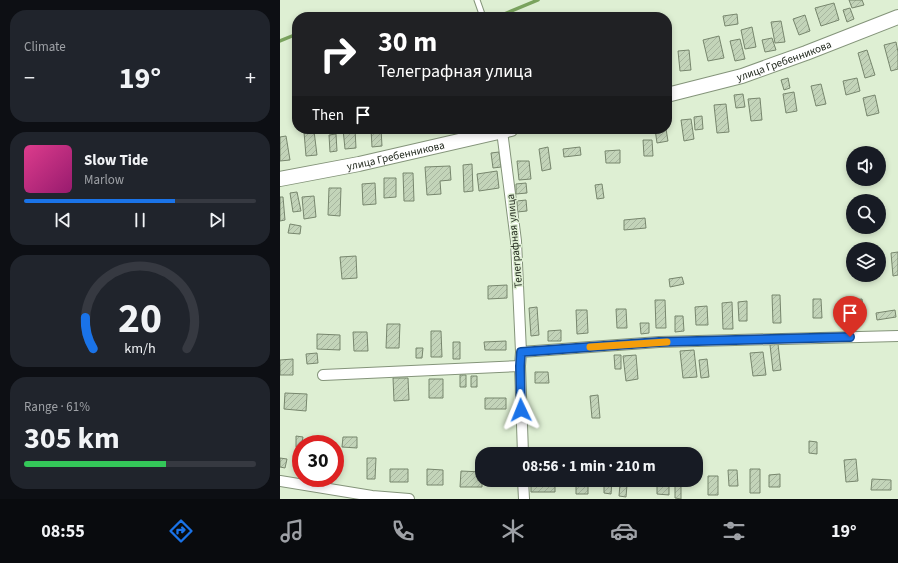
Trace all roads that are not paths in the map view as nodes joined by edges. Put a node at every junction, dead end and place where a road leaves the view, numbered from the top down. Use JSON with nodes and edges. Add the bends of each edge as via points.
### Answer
{"nodes":[{"id":1,"x":477,"y":0,"type":"edge"},
{"id":2,"x":481,"y":12,"type":"edge"},
{"id":3,"x":898,"y":17,"type":"edge"},
{"id":4,"x":672,"y":94,"type":"edge"},
{"id":5,"x":490,"y":134,"type":"edge"},
{"id":6,"x":507,"y":134,"type":"edge"},
{"id":7,"x":280,"y":179,"type":"edge"},
{"id":8,"x":898,"y":336,"type":"edge"},
{"id":9,"x":521,"y":352,"type":"junction"},
{"id":10,"x":520,"y":366,"type":"junction"},
{"id":11,"x":323,"y":375,"type":"dead end"},
{"id":12,"x":523,"y":447,"type":"edge"},
{"id":13,"x":280,"y":481,"type":"edge"},
{"id":14,"x":523,"y":487,"type":"edge"},
{"id":15,"x":409,"y":499,"type":"edge"},
{"id":16,"x":524,"y":499,"type":"edge"}],
"edges":[{"from":1,"to":2,"type":"lane"},
{"from":3,"to":4,"type":"street","name":"улица Гребенникова","via":[[742,76]]},
{"from":5,"to":7,"type":"street","name":"улица Гребенникова"},
{"from":6,"to":9,"type":"street","name":"Телеграфная улица"},
{"from":8,"to":9,"type":"street","via":[[659,342]]},
{"from":9,"to":10,"type":"street","name":"Телеграфная улица"},
{"from":10,"to":11,"type":"street"},
{"from":10,"to":12,"type":"street","name":"Телеграфная улица"},
{"from":13,"to":15,"type":"street","via":[[372,496]]},
{"from":14,"to":16,"type":"street"}]}
